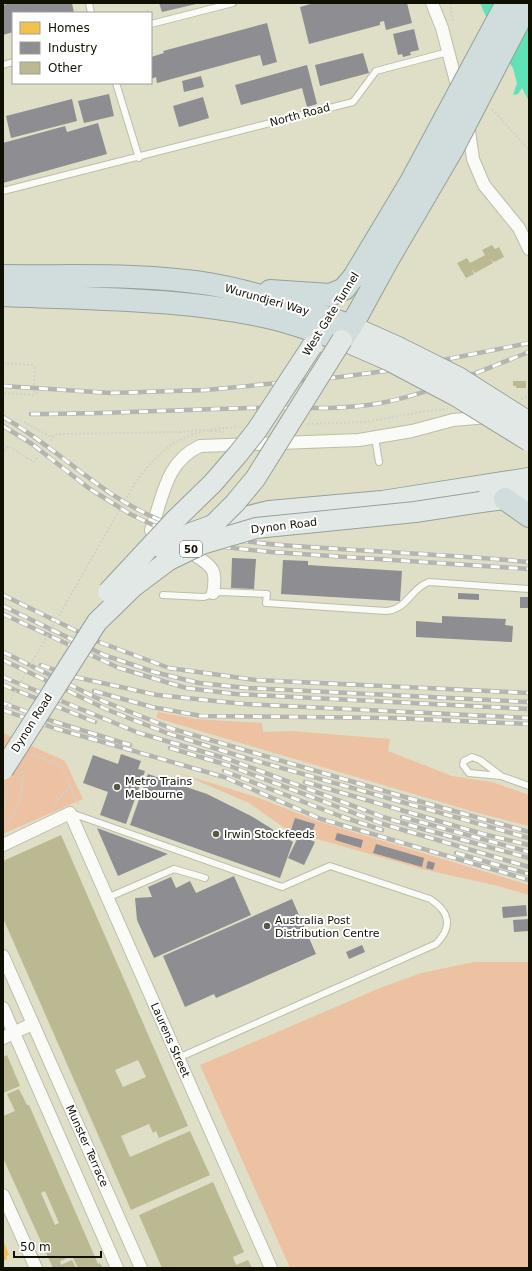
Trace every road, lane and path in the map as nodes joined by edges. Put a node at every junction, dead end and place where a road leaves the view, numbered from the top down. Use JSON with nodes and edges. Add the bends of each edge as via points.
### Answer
{"nodes":[{"id":1,"x":233,"y":3,"type":"edge"},
{"id":2,"x":432,"y":3,"type":"edge"},
{"id":3,"x":508,"y":3,"type":"edge"},
{"id":4,"x":528,"y":3,"type":"edge"},
{"id":5,"x":152,"y":24,"type":"edge"},
{"id":6,"x":448,"y":52,"type":"junction"},
{"id":7,"x":116,"y":84,"type":"edge"},
{"id":8,"x":139,"y":158,"type":"junction"},
{"id":9,"x":3,"y":191,"type":"edge"},
{"id":10,"x":529,"y":249,"type":"edge"},
{"id":11,"x":3,"y":276,"type":"edge"},
{"id":12,"x":354,"y":277,"type":"junction"},
{"id":13,"x":231,"y":288,"type":"junction"},
{"id":14,"x":3,"y":295,"type":"edge"},
{"id":15,"x":325,"y":325,"type":"junction"},
{"id":16,"x":346,"y":333,"type":"junction"},
{"id":17,"x":3,"y":363,"type":"edge"},
{"id":18,"x":3,"y":393,"type":"edge"},
{"id":19,"x":529,"y":408,"type":"edge"},
{"id":20,"x":529,"y":414,"type":"edge"},
{"id":21,"x":505,"y":416,"type":"junction"},
{"id":22,"x":24,"y":422,"type":"dead end"},
{"id":23,"x":529,"y":422,"type":"edge"},
{"id":24,"x":53,"y":438,"type":"dead end"},
{"id":25,"x":374,"y":438,"type":"junction"},
{"id":26,"x":529,"y":441,"type":"edge"},
{"id":27,"x":3,"y":455,"type":"edge"},
{"id":28,"x":38,"y":457,"type":"dead end"},
{"id":29,"x":379,"y":462,"type":"dead end"},
{"id":30,"x":529,"y":478,"type":"edge"},
{"id":31,"x":480,"y":494,"type":"junction"},
{"id":32,"x":529,"y":496,"type":"edge"},
{"id":33,"x":505,"y":499,"type":"junction"},
{"id":34,"x":529,"y":516,"type":"edge"},
{"id":35,"x":216,"y":524,"type":"junction"},
{"id":36,"x":153,"y":538,"type":"dead end"},
{"id":37,"x":196,"y":556,"type":"dead end"},
{"id":38,"x":169,"y":560,"type":"junction"},
{"id":39,"x":529,"y":589,"type":"edge"},
{"id":40,"x":108,"y":592,"type":"junction"},
{"id":41,"x":213,"y":593,"type":"junction"},
{"id":42,"x":163,"y":595,"type":"dead end"},
{"id":43,"x":3,"y":748,"type":"edge"},
{"id":44,"x":26,"y":752,"type":"dead end"},
{"id":45,"x":22,"y":776,"type":"dead end"},
{"id":46,"x":501,"y":776,"type":"junction"},
{"id":47,"x":4,"y":777,"type":"edge"},
{"id":48,"x":71,"y":786,"type":"junction"},
{"id":49,"x":529,"y":786,"type":"edge"},
{"id":50,"x":74,"y":809,"type":"junction"},
{"id":51,"x":3,"y":810,"type":"edge"},
{"id":52,"x":55,"y":820,"type":"junction"},
{"id":53,"x":3,"y":828,"type":"edge"},
{"id":54,"x":3,"y":845,"type":"edge"},
{"id":55,"x":205,"y":878,"type":"dead end"},
{"id":56,"x":108,"y":898,"type":"junction"},
{"id":57,"x":3,"y":956,"type":"edge"},
{"id":58,"x":25,"y":1008,"type":"junction"},
{"id":59,"x":4,"y":1014,"type":"edge"},
{"id":60,"x":32,"y":1024,"type":"junction"},
{"id":61,"x":8,"y":1036,"type":"edge"},
{"id":62,"x":45,"y":1051,"type":"junction"},
{"id":63,"x":178,"y":1058,"type":"junction"},
{"id":64,"x":25,"y":1059,"type":"junction"},
{"id":65,"x":76,"y":1122,"type":"junction"},
{"id":66,"x":56,"y":1132,"type":"junction"},
{"id":67,"x":3,"y":1195,"type":"edge"},
{"id":68,"x":36,"y":1268,"type":"edge"},
{"id":69,"x":117,"y":1268,"type":"edge"},
{"id":70,"x":141,"y":1268,"type":"edge"},
{"id":71,"x":271,"y":1268,"type":"edge"}],
"edges":[{"from":1,"to":5,"type":"lane"},
{"from":2,"to":6,"type":"street"},
{"from":3,"to":12,"type":"highway","name":"West Gate Tunnel","bridge":true,"via":[[411,182]]},
{"from":4,"to":16,"type":"highway","name":"West Gate Tunnel","bridge":true,"via":[[453,148]]},
{"from":6,"to":8,"type":"lane","name":"North Road","via":[[376,71],[352,102]]},
{"from":6,"to":10,"type":"street","via":[[466,113],[471,150],[478,174],[490,195],[519,228]]},
{"from":7,"to":8,"type":"lane"},
{"from":8,"to":9,"type":"lane","name":"North Road"},
{"from":11,"to":13,"type":"highway","name":"Wurundjeri Way","via":[[140,278]]},
{"from":12,"to":13,"type":"highway","via":[[344,289],[330,295]]},
{"from":12,"to":15,"type":"highway","name":"West Gate Tunnel"},
{"from":13,"to":15,"type":"highway","name":"Wurundjeri Way"},
{"from":14,"to":15,"type":"highway","name":"Wurundjeri Way","via":[[133,300],[197,306]]},
{"from":15,"to":16,"type":"highway","name":"Wurundjeri Way"},
{"from":15,"to":40,"type":"main road","name":"West Gate Tunnel","bridge":true,"via":[[257,430],[238,454]]},
{"from":16,"to":23,"type":"main road","name":"Wurundjeri Way","bridge":true,"via":[[375,335],[458,377]]},
{"from":16,"to":26,"type":"main road","name":"Wurundjeri Way","bridge":true},
{"from":16,"to":35,"type":"main road","name":"West Gate Tunnel","bridge":true,"via":[[266,463],[246,491]]},
{"from":17,"to":18,"type":"path","via":[[32,365],[35,368],[34,392],[37,393],[34,396]]},
{"from":19,"to":21,"type":"street"},
{"from":20,"to":21,"type":"street"},
{"from":21,"to":25,"type":"street","via":[[453,420]]},
{"from":22,"to":24,"type":"path"},
{"from":25,"to":29,"type":"lane"},
{"from":25,"to":36,"type":"street","via":[[200,446],[184,455],[172,471],[151,530]]},
{"from":27,"to":28,"type":"path","via":[[8,446],[34,462]]},
{"from":30,"to":31,"type":"main road","name":"Dynon Road","number":"50"},
{"from":31,"to":33,"type":"main road","name":"Dynon Road","number":"50"},
{"from":31,"to":35,"type":"main road","name":"Dynon Road","number":"50","via":[[269,511]]},
{"from":31,"to":38,"type":"main road","name":"Dynon Road","number":"50","bridge":true,"via":[[415,512],[256,528],[202,544]]},
{"from":32,"to":33,"type":"main road","name":"Dynon Road","number":"50"},
{"from":33,"to":34,"type":"highway"},
{"from":35,"to":38,"type":"main road","name":"West Gate Tunnel","bridge":true},
{"from":35,"to":40,"type":"main road","name":"Dynon Road","number":"50","bridge":true,"via":[[191,533],[161,550],[132,570]]},
{"from":37,"to":41,"type":"street","via":[[213,569]]},
{"from":38,"to":47,"type":"main road","name":"Dynon Road","number":"50","bridge":true,"via":[[133,587],[97,622]]},
{"from":39,"to":41,"type":"lane","via":[[429,582],[420,587],[400,607],[386,612],[266,603],[267,594]]},
{"from":40,"to":43,"type":"main road","name":"Dynon Road","number":"50","via":[[84,618],[63,649]]},
{"from":41,"to":42,"type":"lane","via":[[204,597]]},
{"from":44,"to":48,"type":"path","via":[[62,767]]},
{"from":45,"to":53,"type":"path","via":[[23,792],[20,801],[13,816]]},
{"from":46,"to":46,"type":"lane","via":[[480,760],[472,757],[464,761],[463,765],[469,773]]},
{"from":46,"to":49,"type":"lane"},
{"from":47,"to":51,"type":"path","via":[[9,792]]},
{"from":48,"to":50,"type":"path"},
{"from":48,"to":52,"type":"path","via":[[57,801],[53,810]]},
{"from":50,"to":52,"type":"street"},
{"from":50,"to":56,"type":"street","name":"Laurens Street"},
{"from":50,"to":63,"type":"lane","via":[[282,887],[330,866],[425,897],[438,904],[445,913],[448,924],[445,935],[436,944]]},
{"from":52,"to":54,"type":"street"},
{"from":55,"to":56,"type":"lane","via":[[174,869]]},
{"from":56,"to":63,"type":"street","name":"Laurens Street"},
{"from":57,"to":58,"type":"street","name":"Munster Terrace"},
{"from":58,"to":59,"type":"street"},
{"from":58,"to":60,"type":"street","name":"Munster Terrace"},
{"from":59,"to":61,"type":"street","name":"Munster Terrace"},
{"from":60,"to":61,"type":"street"},
{"from":60,"to":62,"type":"street","name":"Munster Terrace"},
{"from":61,"to":64,"type":"street","name":"Munster Terrace"},
{"from":62,"to":64,"type":"street"},
{"from":62,"to":65,"type":"street","name":"Munster Terrace"},
{"from":63,"to":71,"type":"street","name":"Laurens Street"},
{"from":64,"to":66,"type":"street","name":"Munster Terrace"},
{"from":65,"to":66,"type":"street"},
{"from":65,"to":70,"type":"street","name":"Munster Terrace"},
{"from":66,"to":69,"type":"street","name":"Munster Terrace"},
{"from":67,"to":68,"type":"street"}]}
